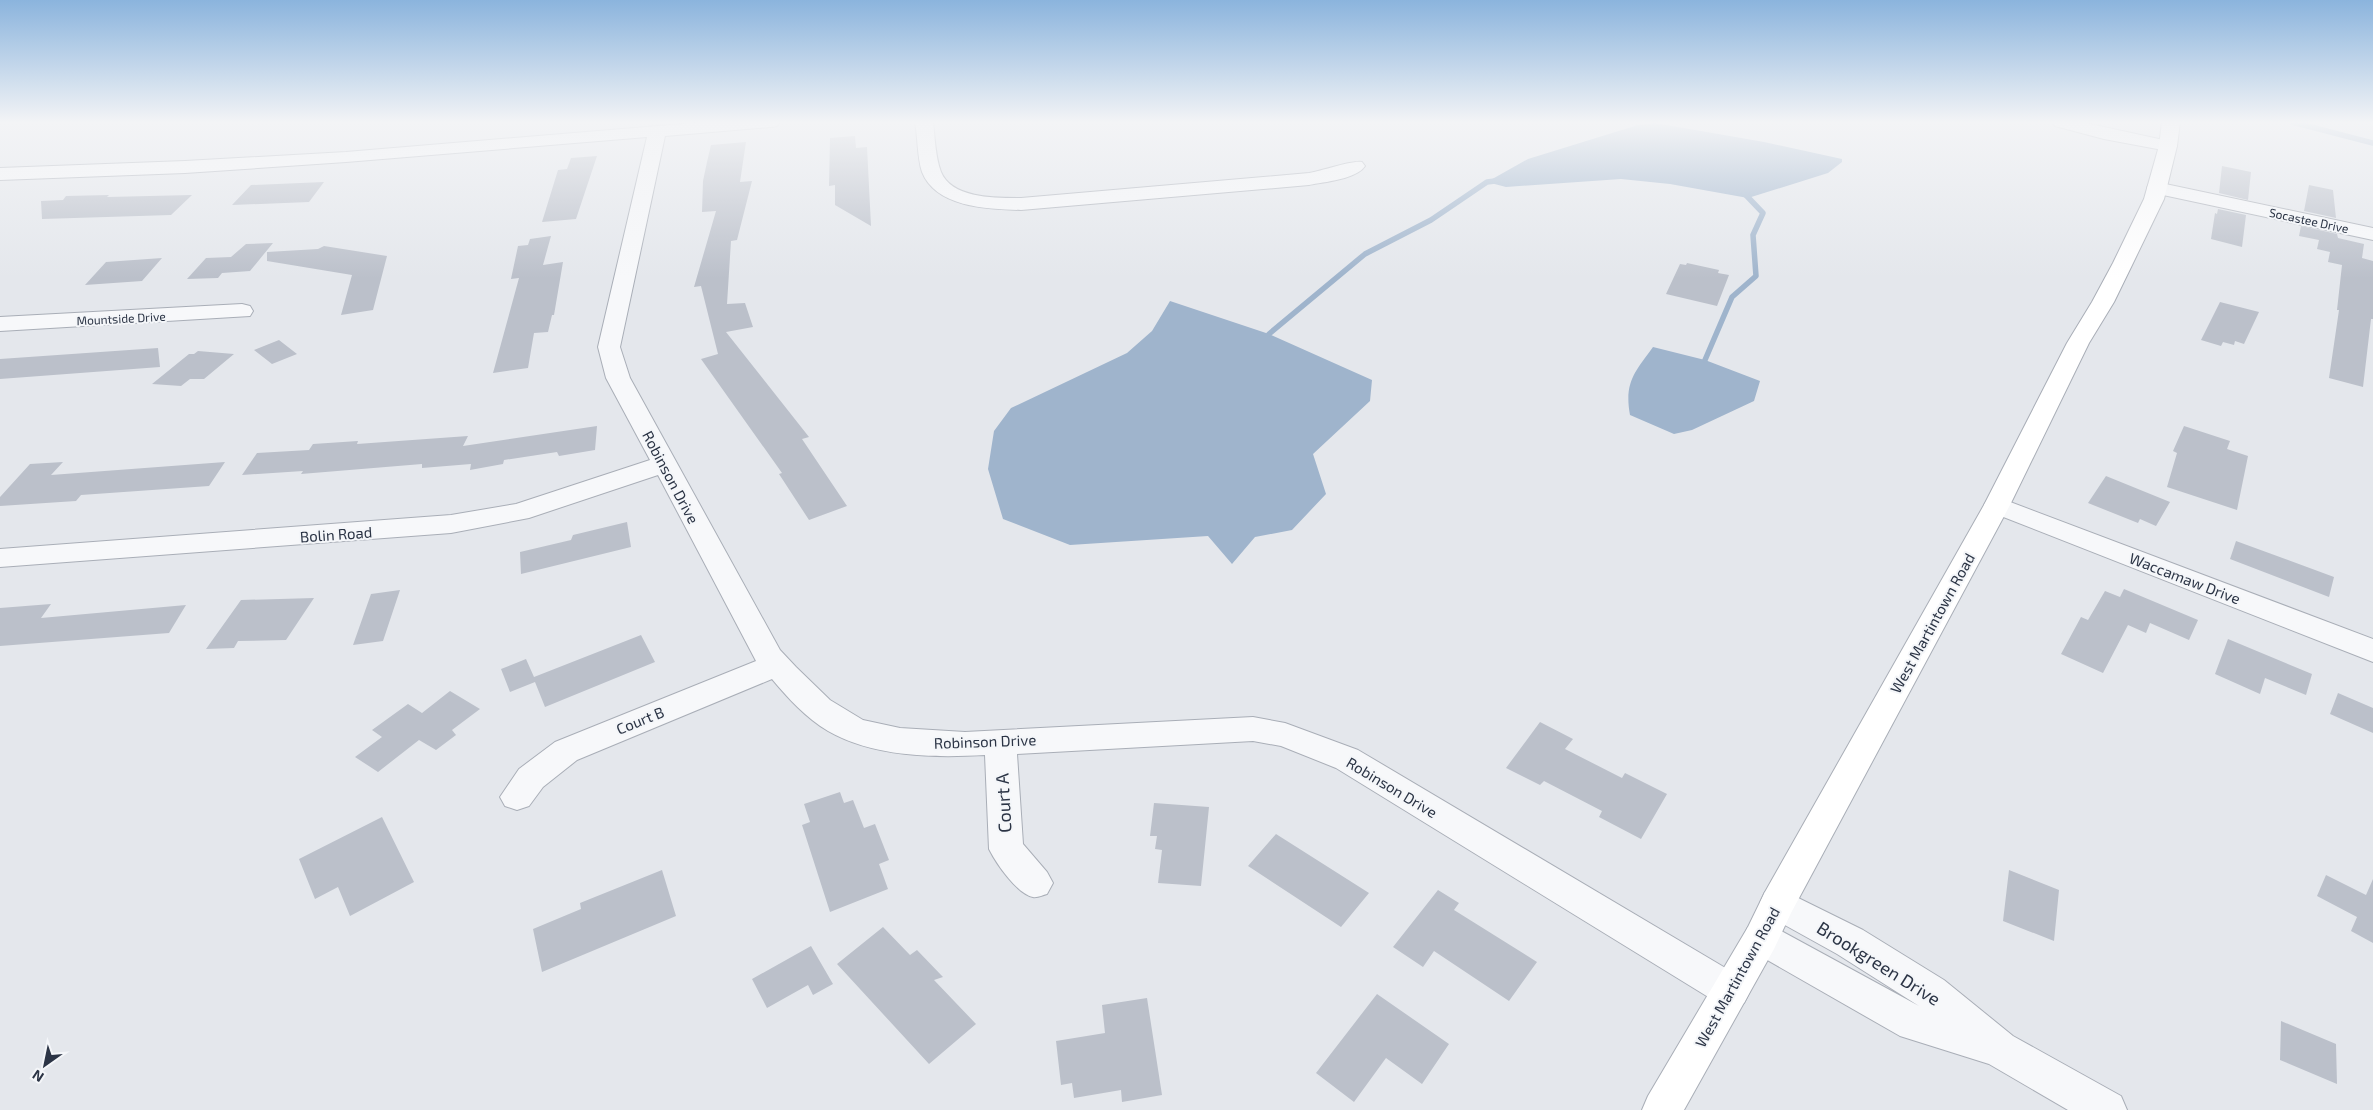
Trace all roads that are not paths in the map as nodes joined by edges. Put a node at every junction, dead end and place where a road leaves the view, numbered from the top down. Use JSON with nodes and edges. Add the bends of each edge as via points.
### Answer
{"nodes":[{"id":1,"x":647,"y":174,"type":"edge"},
{"id":2,"x":933,"y":174,"type":"edge"},
{"id":3,"x":1336,"y":174,"type":"edge"},
{"id":4,"x":2159,"y":174,"type":"edge"},
{"id":5,"x":2156,"y":188,"type":"junction"},
{"id":6,"x":2373,"y":234,"type":"edge"},
{"id":7,"x":242,"y":311,"type":"dead end"},
{"id":8,"x":0,"y":324,"type":"edge"},
{"id":9,"x":664,"y":464,"type":"junction"},
{"id":10,"x":1997,"y":505,"type":"junction"},
{"id":11,"x":0,"y":558,"type":"edge"},
{"id":12,"x":2373,"y":651,"type":"edge"},
{"id":13,"x":777,"y":665,"type":"junction"},
{"id":14,"x":1000,"y":741,"type":"junction"},
{"id":15,"x":517,"y":797,"type":"dead end"},
{"id":16,"x":1036,"y":883,"type":"dead end"},
{"id":17,"x":1778,"y":903,"type":"junction"},
{"id":18,"x":1761,"y":938,"type":"junction"},
{"id":19,"x":1731,"y":991,"type":"junction"},
{"id":20,"x":1999,"y":1049,"type":"junction"},
{"id":21,"x":1662,"y":1110,"type":"edge"},
{"id":22,"x":2107,"y":1110,"type":"edge"}],
"edges":[{"from":1,"to":9,"type":"street","name":"Robinson Drive","via":[[610,347],[618,378]]},
{"from":2,"to":3,"type":"street","via":[[938,182],[956,194],[992,203],[1021,204],[1309,179]]},
{"from":4,"to":5,"type":"main road","name":"West Martintown Road"},
{"from":5,"to":6,"type":"street","name":"Socastee Drive"},
{"from":5,"to":10,"type":"main road","name":"West Martintown Road","via":[[2154,199],[2104,302],[2078,343]]},
{"from":7,"to":8,"type":"street","name":"Mountside Drive"},
{"from":9,"to":11,"type":"street","name":"Bolin Road","via":[[520,512],[451,524]]},
{"from":9,"to":13,"type":"street","name":"Robinson Drive","via":[[769,657]]},
{"from":10,"to":12,"type":"street","name":"Waccamaw Drive"},
{"from":10,"to":17,"type":"main road","name":"West Martintown Road"},
{"from":13,"to":14,"type":"street","name":"Robinson Drive","via":[[788,680],[840,723],[902,740],[933,744]]},
{"from":13,"to":15,"type":"street","name":"Court B","via":[[566,751],[531,778]]},
{"from":14,"to":16,"type":"street","name":"Court A","via":[[1006,849]]},
{"from":14,"to":19,"type":"street","name":"Robinson Drive","via":[[1253,729],[1285,735],[1347,759]]},
{"from":17,"to":18,"type":"main road","name":"West Martintown Road"},
{"from":17,"to":20,"type":"street","name":"Brookgreen Drive","via":[[1931,992]]},
{"from":18,"to":19,"type":"main road","name":"West Martintown Road"},
{"from":18,"to":20,"type":"street","name":"Brookgreen Drive","via":[[1914,1023]]},
{"from":19,"to":21,"type":"main road","name":"West Martintown Road"},
{"from":20,"to":22,"type":"street","name":"Brookgreen Drive"}]}
